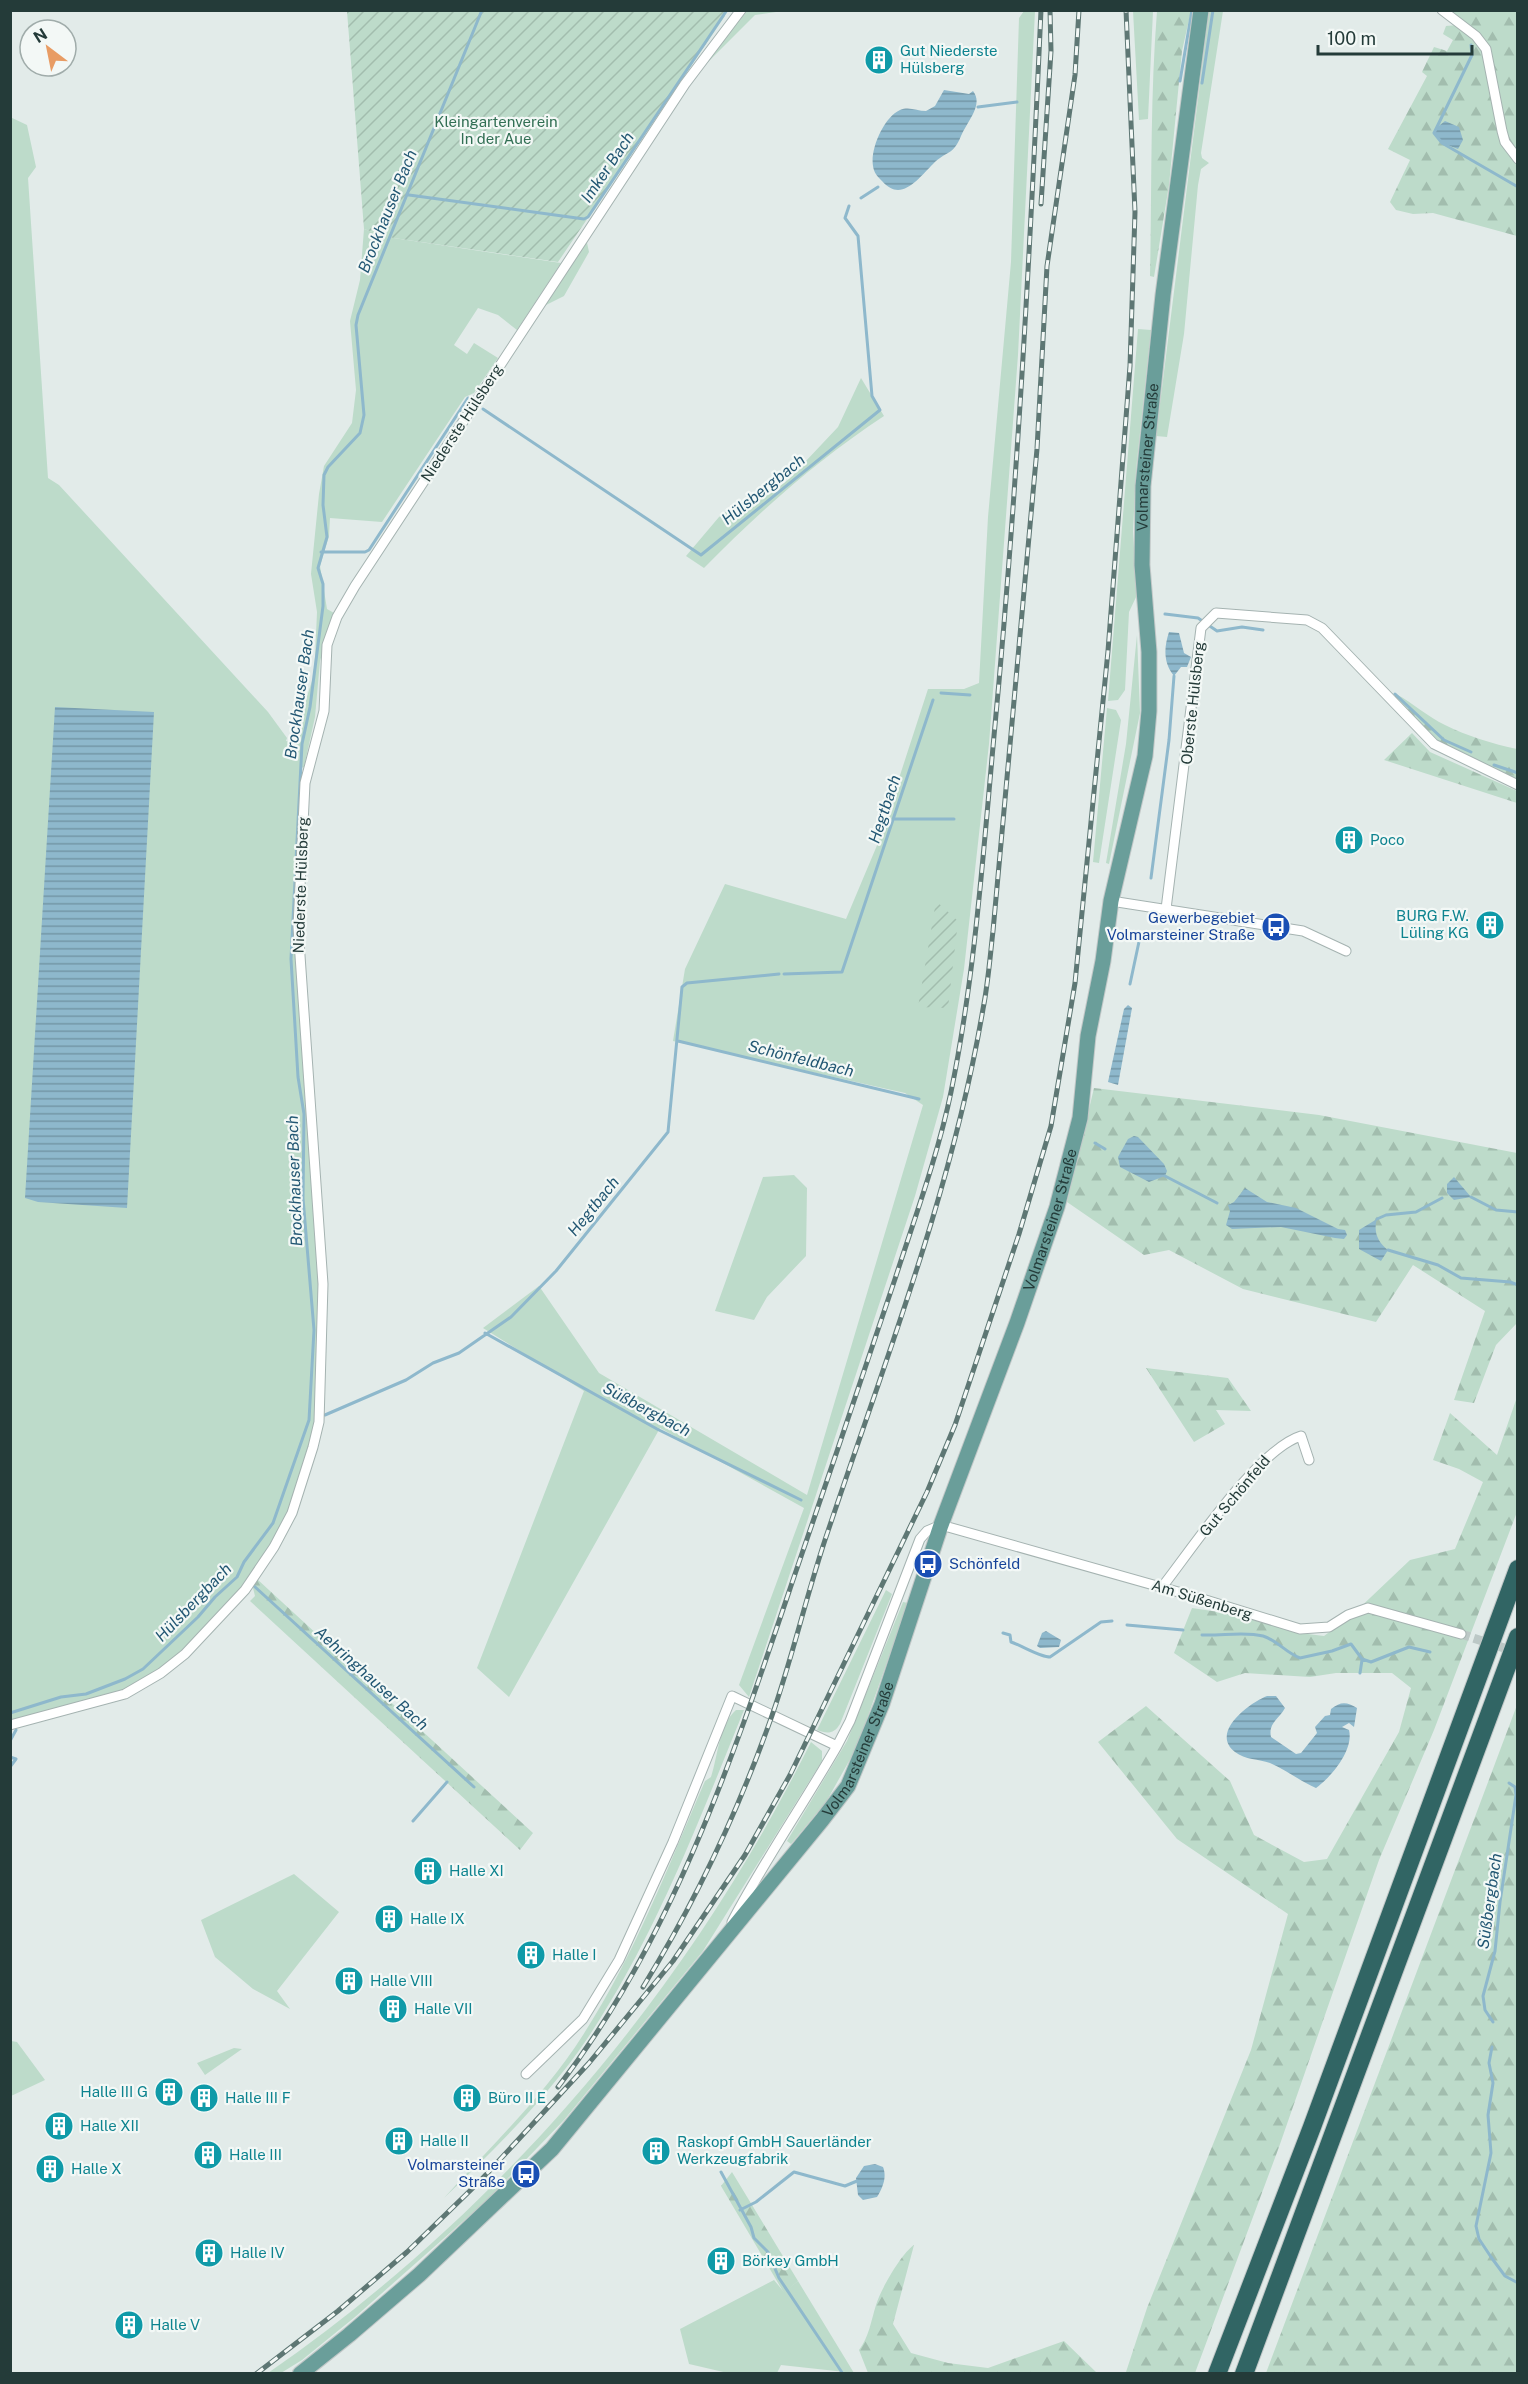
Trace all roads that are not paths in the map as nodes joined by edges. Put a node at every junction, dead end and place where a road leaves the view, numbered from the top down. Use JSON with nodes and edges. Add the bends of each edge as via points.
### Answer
{"nodes":[{"id":1,"x":741,"y":10,"type":"edge"},
{"id":2,"x":1201,"y":10,"type":"edge"},
{"id":3,"x":1442,"y":10,"type":"edge"},
{"id":4,"x":1518,"y":159,"type":"edge"},
{"id":5,"x":1518,"y":785,"type":"edge"},
{"id":6,"x":1111,"y":901,"type":"junction"},
{"id":7,"x":1166,"y":909,"type":"junction"},
{"id":8,"x":1346,"y":951,"type":"dead end"},
{"id":9,"x":1310,"y":1460,"type":"dead end"},
{"id":10,"x":941,"y":1525,"type":"junction"},
{"id":11,"x":1518,"y":1569,"type":"edge"},
{"id":12,"x":1162,"y":1587,"type":"junction"},
{"id":13,"x":1461,"y":1634,"type":"tunnel mouth"},
{"id":14,"x":1518,"y":1638,"type":"edge"},
{"id":15,"x":10,"y":1725,"type":"edge"},
{"id":16,"x":837,"y":1746,"type":"junction"},
{"id":17,"x":721,"y":1942,"type":"junction"},
{"id":18,"x":526,"y":2074,"type":"dead end"},
{"id":19,"x":300,"y":2373,"type":"edge"},
{"id":20,"x":1217,"y":2373,"type":"edge"},
{"id":21,"x":1244,"y":2373,"type":"edge"}],
"edges":[{"from":1,"to":15,"type":"street","name":"Niederste Hülsberg","via":[[685,84],[361,577],[330,631],[324,668],[324,711],[305,783],[297,927],[322,1284],[319,1422],[292,1513],[245,1590],[176,1662],[125,1694]]},
{"from":2,"to":6,"type":"main road","name":"Volmarsteiner Straße","via":[[1163,295],[1143,486],[1142,564],[1149,652],[1146,745]]},
{"from":3,"to":4,"type":"street","via":[[1476,36],[1486,49],[1505,141]]},
{"from":5,"to":7,"type":"street","name":"Oberste Hülsberg","via":[[1434,744],[1329,635],[1307,620],[1216,613],[1201,628]]},
{"from":6,"to":7,"type":"street"},
{"from":6,"to":10,"type":"main road","name":"Volmarsteiner Straße","via":[[1088,1036],[1080,1118],[1057,1207]]},
{"from":7,"to":8,"type":"street","via":[[1303,931]]},
{"from":9,"to":12,"type":"street","name":"Gut Schönfeld","via":[[1300,1436],[1272,1452],[1251,1473]]},
{"from":10,"to":12,"type":"street","name":"Am Süßenberg"},
{"from":10,"to":16,"type":"street","name":"Volmarsteiner Straße","via":[[920,1539]]},
{"from":10,"to":17,"type":"main road","name":"Volmarsteiner Straße","via":[[878,1714],[848,1786]]},
{"from":11,"to":20,"type":"highway"},
{"from":12,"to":13,"type":"street","name":"Am Süßenberg","via":[[1300,1629],[1329,1627],[1368,1608]]},
{"from":14,"to":21,"type":"highway"},
{"from":16,"to":17,"type":"street","name":"Volmarsteiner Straße","via":[[753,1881]]},
{"from":16,"to":18,"type":"street","name":"Volmarsteiner Straße","via":[[732,1696],[673,1842],[619,1960],[583,2019]]},
{"from":17,"to":19,"type":"main road","name":"Volmarsteiner Straße","via":[[552,2149],[419,2275]]}]}
